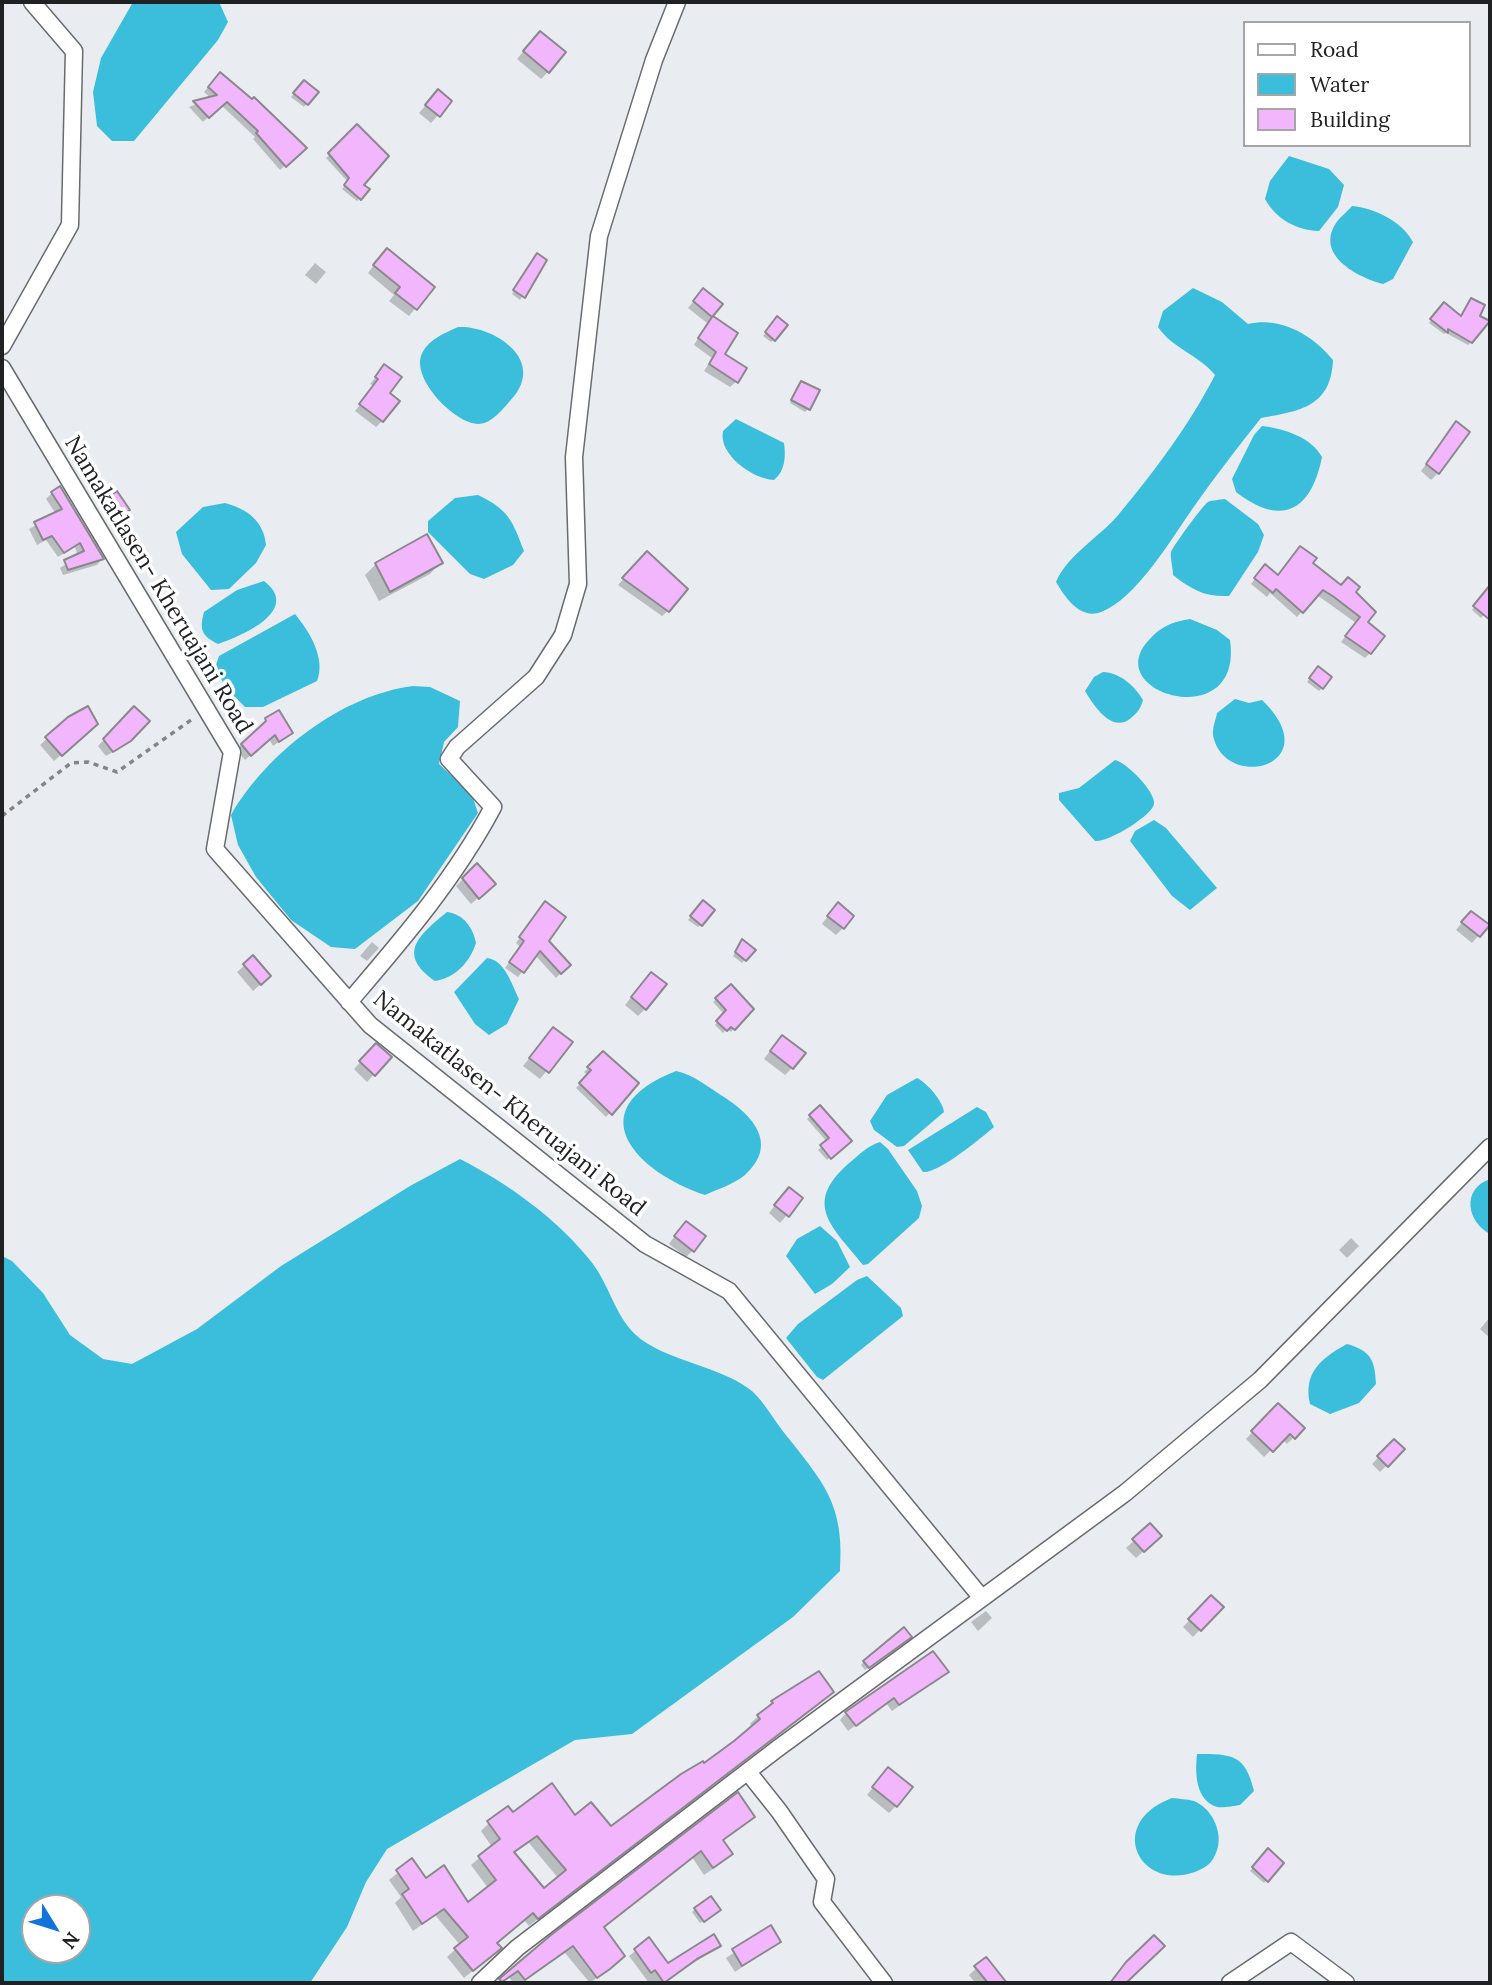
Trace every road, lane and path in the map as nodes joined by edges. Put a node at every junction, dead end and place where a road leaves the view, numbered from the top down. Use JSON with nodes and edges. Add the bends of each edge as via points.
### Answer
{"nodes":[{"id":1,"x":32,"y":2,"type":"edge"},
{"id":2,"x":677,"y":2,"type":"edge"},
{"id":3,"x":2,"y":346,"type":"edge"},
{"id":4,"x":2,"y":368,"type":"edge"},
{"id":5,"x":206,"y":709,"type":"junction"},
{"id":6,"x":2,"y":816,"type":"edge"},
{"id":7,"x":349,"y":1002,"type":"junction"},
{"id":8,"x":1490,"y":1147,"type":"edge"},
{"id":9,"x":981,"y":1597,"type":"junction"},
{"id":10,"x":748,"y":1772,"type":"junction"},
{"id":11,"x":481,"y":1983,"type":"edge"},
{"id":12,"x":884,"y":1983,"type":"edge"},
{"id":13,"x":1230,"y":1983,"type":"edge"},
{"id":14,"x":1346,"y":1983,"type":"edge"}],
"edges":[{"from":1,"to":3,"type":"street","via":[[74,51],[70,225]]},
{"from":2,"to":7,"type":"street","via":[[599,236],[574,457],[578,584],[563,635],[536,677],[449,759],[493,807],[428,909]]},
{"from":4,"to":5,"type":"street","name":"Namakatlasen- Kheruajani Road"},
{"from":5,"to":6,"type":"path","via":[[117,772],[88,762],[71,763]]},
{"from":5,"to":7,"type":"street","name":"Namakatlasen- Kheruajani Road","via":[[232,752],[215,849]]},
{"from":7,"to":9,"type":"street","name":"Namakatlasen- Kheruajani Road","via":[[370,1025],[645,1244],[729,1291]]},
{"from":8,"to":9,"type":"street","via":[[1260,1380],[1125,1493]]},
{"from":9,"to":10,"type":"street"},
{"from":10,"to":11,"type":"street","via":[[517,1948]]},
{"from":10,"to":12,"type":"street","via":[[827,1879],[822,1902]]},
{"from":13,"to":14,"type":"street","via":[[1291,1942]]}]}
